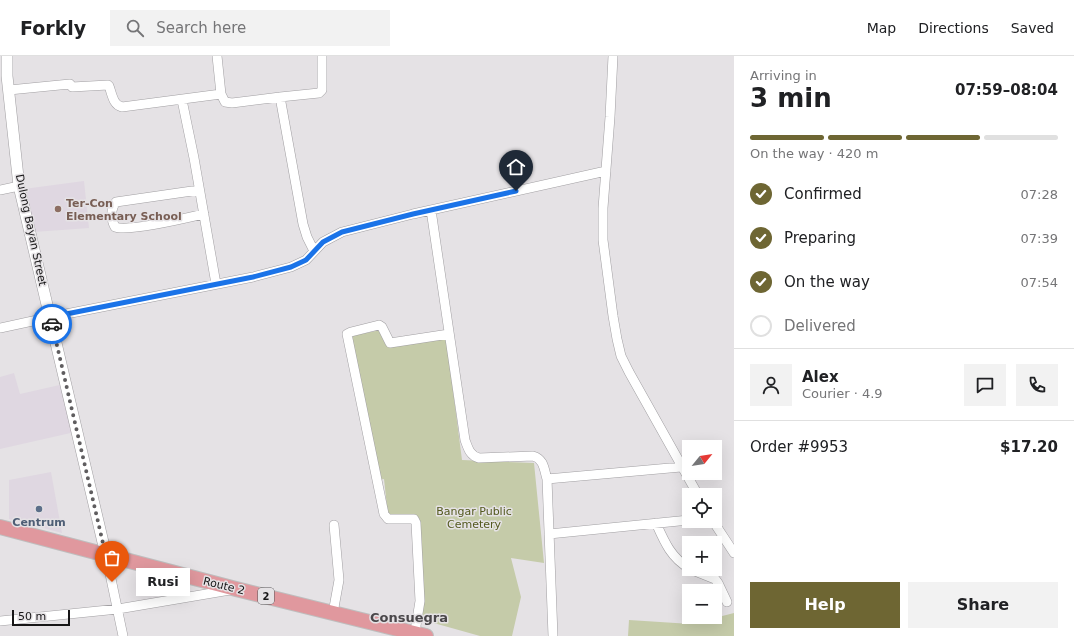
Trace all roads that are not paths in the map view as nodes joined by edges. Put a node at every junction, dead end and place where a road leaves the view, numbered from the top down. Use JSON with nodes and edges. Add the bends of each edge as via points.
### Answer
{"nodes":[{"id":1,"x":7,"y":56,"type":"edge"},
{"id":2,"x":217,"y":56,"type":"edge"},
{"id":3,"x":322,"y":56,"type":"edge"},
{"id":4,"x":613,"y":56,"type":"edge"},
{"id":5,"x":4,"y":77,"type":"edge"},
{"id":6,"x":9,"y":90,"type":"junction"},
{"id":7,"x":221,"y":94,"type":"junction"},
{"id":8,"x":280,"y":96,"type":"junction"},
{"id":9,"x":182,"y":100,"type":"junction"},
{"id":10,"x":606,"y":171,"type":"junction"},
{"id":11,"x":19,"y":186,"type":"junction"},
{"id":12,"x":0,"y":190,"type":"edge"},
{"id":13,"x":199,"y":190,"type":"junction"},
{"id":14,"x":431,"y":210,"type":"junction"},
{"id":15,"x":204,"y":214,"type":"junction"},
{"id":16,"x":314,"y":251,"type":"junction"},
{"id":17,"x":216,"y":284,"type":"junction"},
{"id":18,"x":51,"y":317,"type":"junction"},
{"id":19,"x":0,"y":328,"type":"edge"},
{"id":20,"x":449,"y":334,"type":"junction"},
{"id":21,"x":681,"y":467,"type":"junction"},
{"id":22,"x":547,"y":479,"type":"junction"},
{"id":23,"x":694,"y":488,"type":"edge"},
{"id":24,"x":682,"y":521,"type":"edge"},
{"id":25,"x":656,"y":523,"type":"junction"},
{"id":26,"x":334,"y":525,"type":"dead end"},
{"id":27,"x":0,"y":527,"type":"edge"},
{"id":28,"x":718,"y":528,"type":"edge"},
{"id":29,"x":549,"y":534,"type":"junction"},
{"id":30,"x":734,"y":553,"type":"edge"},
{"id":31,"x":106,"y":555,"type":"junction"},
{"id":32,"x":682,"y":564,"type":"edge"},
{"id":33,"x":708,"y":576,"type":"edge"},
{"id":34,"x":236,"y":589,"type":"junction"},
{"id":35,"x":727,"y":602,"type":"dead end"},
{"id":36,"x":118,"y":610,"type":"junction"},
{"id":37,"x":333,"y":613,"type":"junction"},
{"id":38,"x":0,"y":621,"type":"edge"},
{"id":39,"x":420,"y":634,"type":"edge"},
{"id":40,"x":123,"y":636,"type":"edge"},
{"id":41,"x":553,"y":636,"type":"edge"}],
"edges":[{"from":1,"to":5,"type":"street","name":"Dulong Bayan Street"},
{"from":2,"to":7,"type":"street"},
{"from":3,"to":8,"type":"street","via":[[320,92]]},
{"from":4,"to":10,"type":"street"},
{"from":5,"to":6,"type":"street","name":"Dulong Bayan Street"},
{"from":6,"to":9,"type":"street","via":[[70,84],[72,87],[108,85],[115,102],[122,107]]},
{"from":6,"to":11,"type":"street","name":"Dulong Bayan Street"},
{"from":7,"to":8,"type":"street","via":[[228,103]]},
{"from":7,"to":9,"type":"street"},
{"from":8,"to":16,"type":"street","via":[[303,224]]},
{"from":9,"to":13,"type":"street"},
{"from":10,"to":14,"type":"street"},
{"from":10,"to":21,"type":"street","via":[[603,240],[612,316],[621,356]]},
{"from":11,"to":12,"type":"street"},
{"from":11,"to":18,"type":"street","name":"Dulong Bayan Street"},
{"from":13,"to":15,"type":"street"},
{"from":13,"to":15,"type":"street","via":[[116,202],[112,208],[113,222],[115,227],[124,228]]},
{"from":14,"to":16,"type":"street","via":[[342,232],[323,242]]},
{"from":14,"to":20,"type":"street"},
{"from":15,"to":17,"type":"street"},
{"from":16,"to":17,"type":"street","via":[[306,260],[291,267]]},
{"from":17,"to":18,"type":"street"},
{"from":18,"to":19,"type":"street"},
{"from":18,"to":31,"type":"street","name":"Dulong Bayan Street"},
{"from":20,"to":22,"type":"street","via":[[465,440],[472,455],[479,458],[535,456],[542,461]]},
{"from":20,"to":39,"type":"street","via":[[390,343],[379,325],[347,334],[384,514],[388,519],[414,519],[416,523]]},
{"from":21,"to":22,"type":"street"},
{"from":21,"to":23,"type":"street"},
{"from":22,"to":29,"type":"street"},
{"from":24,"to":25,"type":"street"},
{"from":25,"to":29,"type":"street"},
{"from":25,"to":32,"type":"street","via":[[670,551]]},
{"from":26,"to":37,"type":"street","via":[[339,580]]},
{"from":27,"to":31,"type":"highway","name":"Route 2","number":"2"},
{"from":28,"to":30,"type":"street"},
{"from":29,"to":41,"type":"street"},
{"from":31,"to":34,"type":"highway","name":"Route 2","number":"2"},
{"from":31,"to":36,"type":"street","name":"Dulong Bayan Street"},
{"from":33,"to":35,"type":"street","via":[[715,579]]},
{"from":34,"to":36,"type":"street"},
{"from":34,"to":37,"type":"highway","name":"Route 2","number":"2"},
{"from":36,"to":38,"type":"street"},
{"from":36,"to":40,"type":"street","name":"Dulong Bayan Street"},
{"from":37,"to":39,"type":"highway","name":"Route 2","number":"2"}]}
